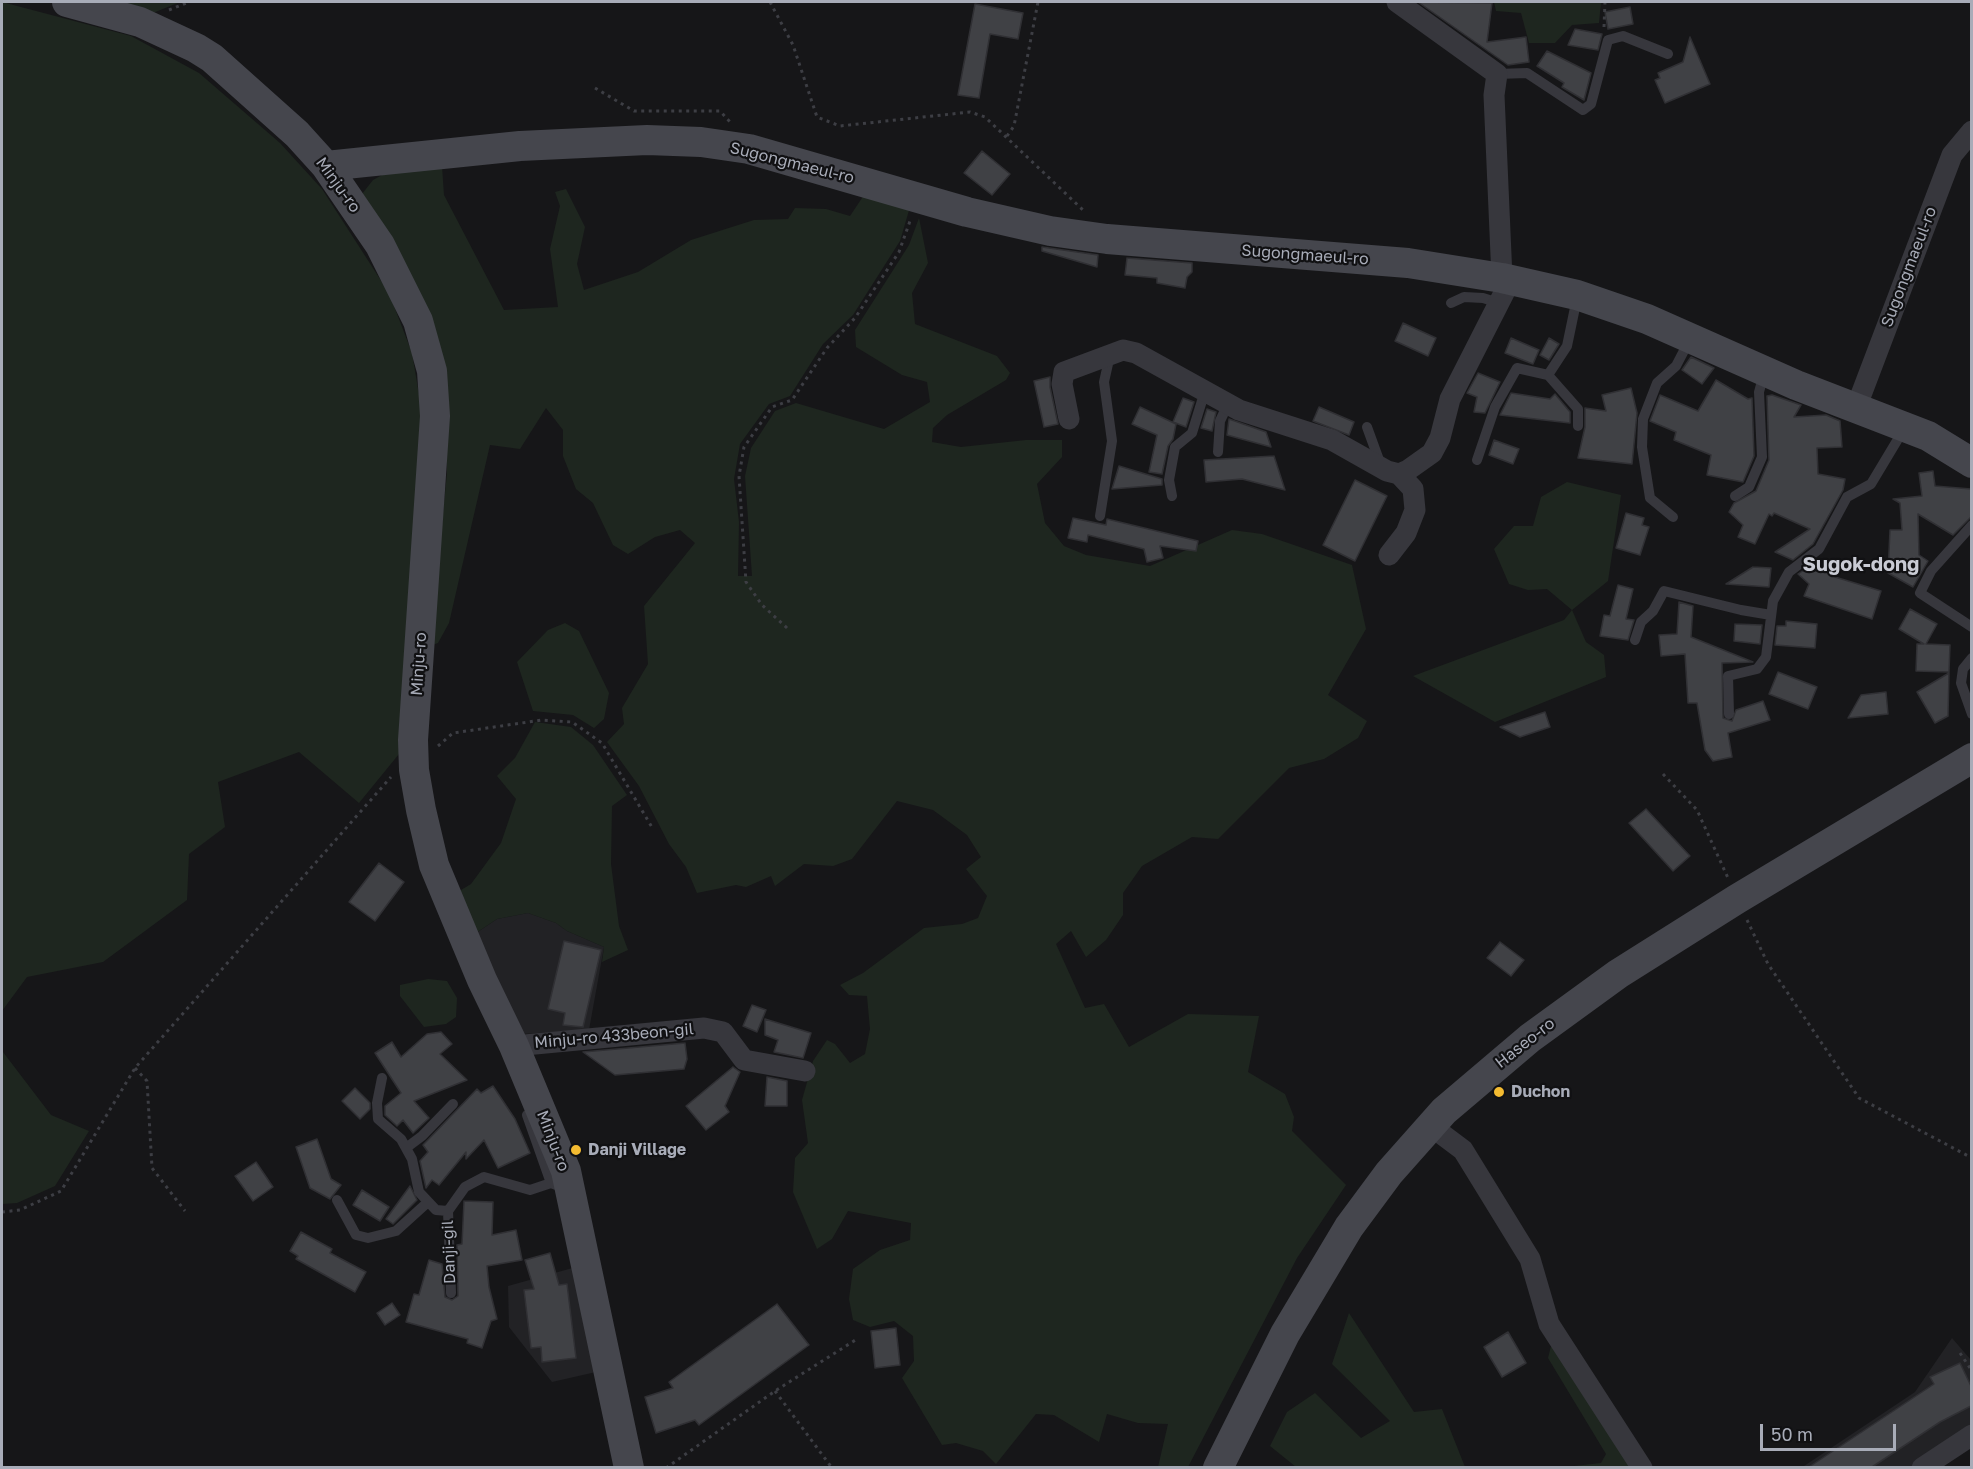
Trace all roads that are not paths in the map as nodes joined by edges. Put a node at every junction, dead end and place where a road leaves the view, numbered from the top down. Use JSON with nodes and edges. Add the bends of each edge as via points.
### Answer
{"nodes":[{"id":1,"x":67,"y":2,"type":"edge"},
{"id":2,"x":1397,"y":2,"type":"edge"},
{"id":3,"x":1668,"y":54,"type":"dead end"},
{"id":4,"x":1497,"y":74,"type":"junction"},
{"id":5,"x":1971,"y":131,"type":"edge"},
{"id":6,"x":326,"y":166,"type":"junction"},
{"id":7,"x":1501,"y":291,"type":"junction"},
{"id":8,"x":1577,"y":295,"type":"junction"},
{"id":9,"x":1451,"y":303,"type":"dead end"},
{"id":10,"x":1691,"y":339,"type":"junction"},
{"id":11,"x":1110,"y":354,"type":"junction"},
{"id":12,"x":1765,"y":371,"type":"junction"},
{"id":13,"x":1548,"y":375,"type":"junction"},
{"id":14,"x":1204,"y":391,"type":"junction"},
{"id":15,"x":1228,"y":404,"type":"junction"},
{"id":16,"x":1856,"y":408,"type":"junction"},
{"id":17,"x":1069,"y":419,"type":"dead end"},
{"id":18,"x":1578,"y":426,"type":"dead end"},
{"id":19,"x":1906,"y":426,"type":"junction"},
{"id":20,"x":1367,"y":427,"type":"dead end"},
{"id":21,"x":1218,"y":452,"type":"dead end"},
{"id":22,"x":1477,"y":460,"type":"dead end"},
{"id":23,"x":1971,"y":463,"type":"edge"},
{"id":24,"x":1377,"y":465,"type":"junction"},
{"id":25,"x":1399,"y":474,"type":"junction"},
{"id":26,"x":1735,"y":495,"type":"dead end"},
{"id":27,"x":1172,"y":496,"type":"dead end"},
{"id":28,"x":1100,"y":516,"type":"dead end"},
{"id":29,"x":1673,"y":517,"type":"dead end"},
{"id":30,"x":1971,"y":525,"type":"edge"},
{"id":31,"x":1389,"y":555,"type":"dead end"},
{"id":32,"x":1771,"y":615,"type":"junction"},
{"id":33,"x":1971,"y":627,"type":"edge"},
{"id":34,"x":1635,"y":640,"type":"dead end"},
{"id":35,"x":1971,"y":658,"type":"edge"},
{"id":36,"x":1729,"y":714,"type":"dead end"},
{"id":37,"x":1971,"y":714,"type":"edge"},
{"id":38,"x":1971,"y":758,"type":"edge"},
{"id":39,"x":514,"y":1046,"type":"junction"},
{"id":40,"x":805,"y":1071,"type":"dead end"},
{"id":41,"x":382,"y":1078,"type":"dead end"},
{"id":42,"x":453,"y":1104,"type":"dead end"},
{"id":43,"x":1431,"y":1126,"type":"junction"},
{"id":44,"x":406,"y":1148,"type":"junction"},
{"id":45,"x":561,"y":1186,"type":"junction"},
{"id":46,"x":337,"y":1200,"type":"dead end"},
{"id":47,"x":428,"y":1202,"type":"junction"},
{"id":48,"x":448,"y":1211,"type":"junction"},
{"id":49,"x":451,"y":1293,"type":"dead end"},
{"id":50,"x":1971,"y":1435,"type":"edge"},
{"id":51,"x":629,"y":1467,"type":"edge"},
{"id":52,"x":1218,"y":1467,"type":"edge"},
{"id":53,"x":1642,"y":1467,"type":"edge"},
{"id":54,"x":1922,"y":1467,"type":"edge"}],
"edges":[{"from":1,"to":6,"type":"street","name":"Minju-ro","via":[[140,22],[212,58],[297,134]]},
{"from":2,"to":4,"type":"street"},
{"from":3,"to":4,"type":"lane","via":[[1623,36],[1608,40],[1591,104],[1583,110],[1527,73]]},
{"from":4,"to":7,"type":"street","via":[[1494,95]]},
{"from":5,"to":16,"type":"street","name":"Sugongmaeul-ro","via":[[1952,155]]},
{"from":6,"to":7,"type":"street","name":"Sugongmaeul-ro","via":[[520,146],[647,140],[701,142],[749,149],[967,212],[1039,228],[1107,238],[1408,262]]},
{"from":6,"to":39,"type":"street","name":"Minju-ro","via":[[380,245],[405,291],[432,371],[433,465],[413,758],[434,865]]},
{"from":7,"to":8,"type":"street","name":"Sugongmaeul-ro"},
{"from":7,"to":9,"type":"lane"},
{"from":7,"to":25,"type":"street","via":[[1450,399],[1432,453]]},
{"from":8,"to":10,"type":"street","name":"Sugongmaeul-ro"},
{"from":8,"to":13,"type":"lane","via":[[1567,346]]},
{"from":10,"to":12,"type":"street","name":"Sugongmaeul-ro"},
{"from":10,"to":29,"type":"lane","via":[[1676,366],[1657,383],[1643,419],[1642,447],[1650,498]]},
{"from":11,"to":14,"type":"street","via":[[1123,350],[1136,353]]},
{"from":11,"to":17,"type":"street","via":[[1064,372],[1062,384]]},
{"from":11,"to":28,"type":"lane","via":[[1104,382],[1112,441]]},
{"from":12,"to":16,"type":"street","name":"Sugongmaeul-ro"},
{"from":12,"to":26,"type":"lane","via":[[1759,392],[1762,457],[1749,487]]},
{"from":13,"to":18,"type":"lane","via":[[1578,409]]},
{"from":13,"to":22,"type":"lane","via":[[1517,368],[1495,407]]},
{"from":14,"to":15,"type":"street"},
{"from":14,"to":27,"type":"lane","via":[[1192,433],[1175,447],[1169,480]]},
{"from":15,"to":21,"type":"lane","via":[[1220,421]]},
{"from":15,"to":24,"type":"street","via":[[1332,440]]},
{"from":16,"to":19,"type":"street","name":"Sugongmaeul-ro"},
{"from":19,"to":23,"type":"street","name":"Sugongmaeul-ro"},
{"from":19,"to":32,"type":"lane","via":[[1870,484],[1847,497],[1819,549],[1789,572],[1773,601]]},
{"from":20,"to":24,"type":"lane","via":[[1379,460]]},
{"from":24,"to":25,"type":"street"},
{"from":25,"to":31,"type":"street","via":[[1413,489],[1415,510],[1406,533]]},
{"from":30,"to":33,"type":"lane","via":[[1931,571],[1920,593]]},
{"from":32,"to":34,"type":"lane","via":[[1664,591],[1653,611],[1641,622]]},
{"from":32,"to":36,"type":"lane","via":[[1766,657],[1757,669],[1728,676]]},
{"from":35,"to":37,"type":"lane","via":[[1963,669],[1961,683]]},
{"from":38,"to":43,"type":"street","name":"Haseo-ro","via":[[1618,974],[1530,1038]]},
{"from":39,"to":40,"type":"street","name":"Minju-ro 433beon-gil","via":[[704,1028],[723,1032],[744,1060]]},
{"from":39,"to":45,"type":"street","name":"Minju-ro","via":[[561,1155]]},
{"from":41,"to":44,"type":"lane","name":"Danji-gil","via":[[378,1119]]},
{"from":42,"to":44,"type":"lane"},
{"from":43,"to":52,"type":"street","name":"Haseo-ro","via":[[1349,1227],[1285,1334]]},
{"from":43,"to":53,"type":"street","via":[[1463,1150],[1530,1258],[1549,1324]]},
{"from":44,"to":47,"type":"lane","name":"Danji-gil","via":[[419,1192]]},
{"from":45,"to":48,"type":"lane","name":"Danji-gil","via":[[530,1190],[484,1177],[465,1187]]},
{"from":45,"to":51,"type":"street","name":"Minju-ro"},
{"from":46,"to":47,"type":"lane","name":"Danji-gil","via":[[356,1235],[368,1238],[396,1231]]},
{"from":47,"to":48,"type":"lane","name":"Danji-gil","via":[[436,1210]]},
{"from":48,"to":49,"type":"lane","name":"Danji-gil"},
{"from":50,"to":54,"type":"street"}]}
